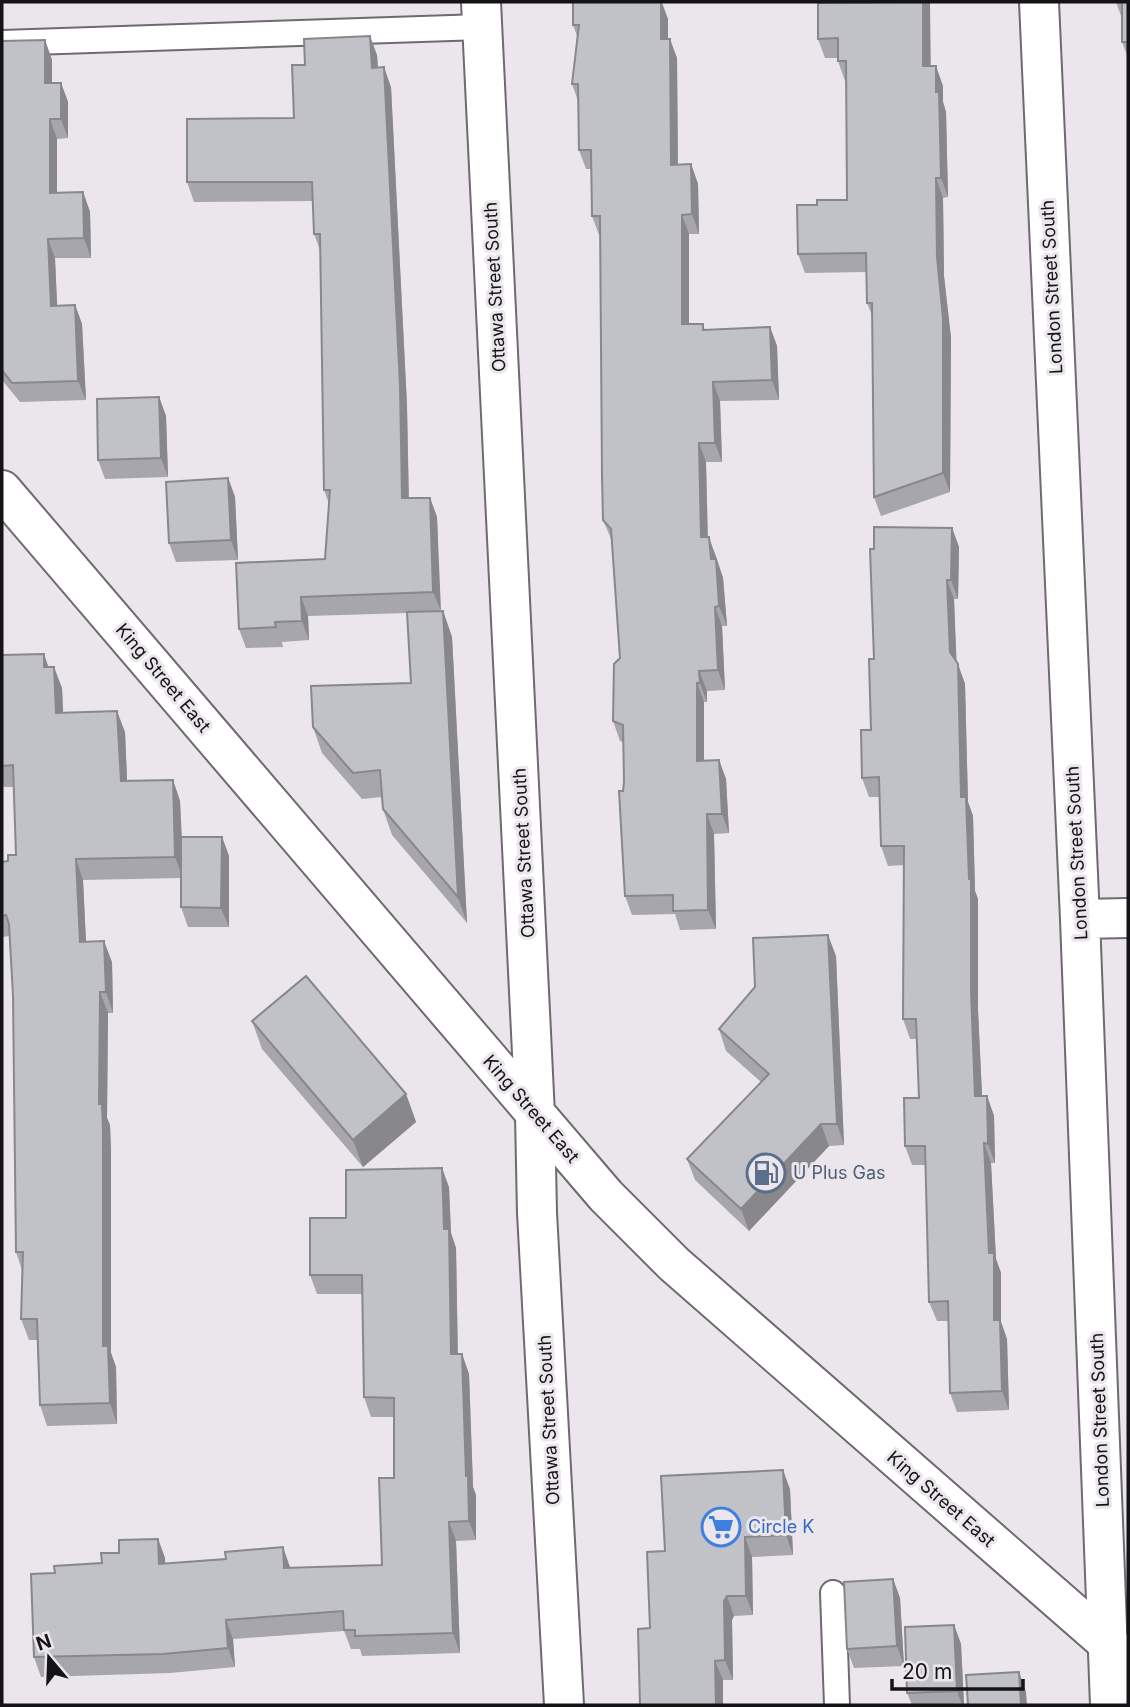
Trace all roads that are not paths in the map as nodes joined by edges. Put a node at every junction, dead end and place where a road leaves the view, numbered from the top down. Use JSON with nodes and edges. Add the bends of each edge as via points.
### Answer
{"nodes":[{"id":1,"x":1039,"y":2,"type":"edge"},
{"id":2,"x":481,"y":14,"type":"edge"},
{"id":3,"x":2,"y":43,"type":"edge"},
{"id":4,"x":2,"y":489,"type":"edge"},
{"id":5,"x":1128,"y":918,"type":"edge"},
{"id":6,"x":1080,"y":919,"type":"junction"},
{"id":7,"x":535,"y":1115,"type":"junction"},
{"id":8,"x":833,"y":1593,"type":"dead end"},
{"id":9,"x":1118,"y":1653,"type":"edge"},
{"id":10,"x":564,"y":1705,"type":"edge"},
{"id":11,"x":837,"y":1705,"type":"edge"},
{"id":12,"x":1110,"y":1705,"type":"edge"}],
"edges":[{"from":1,"to":6,"type":"main road","name":"London Street South"},
{"from":2,"to":3,"type":"lane"},
{"from":2,"to":7,"type":"main road","name":"Ottawa Street South"},
{"from":4,"to":7,"type":"main road","name":"King Street East"},
{"from":5,"to":6,"type":"main road"},
{"from":6,"to":9,"type":"main road","name":"London Street South"},
{"from":7,"to":9,"type":"main road","name":"King Street East","via":[[674,1264]]},
{"from":7,"to":10,"type":"main road","name":"Ottawa Street South"},
{"from":8,"to":11,"type":"lane"},
{"from":9,"to":12,"type":"main road","name":"London Street South"}]}
